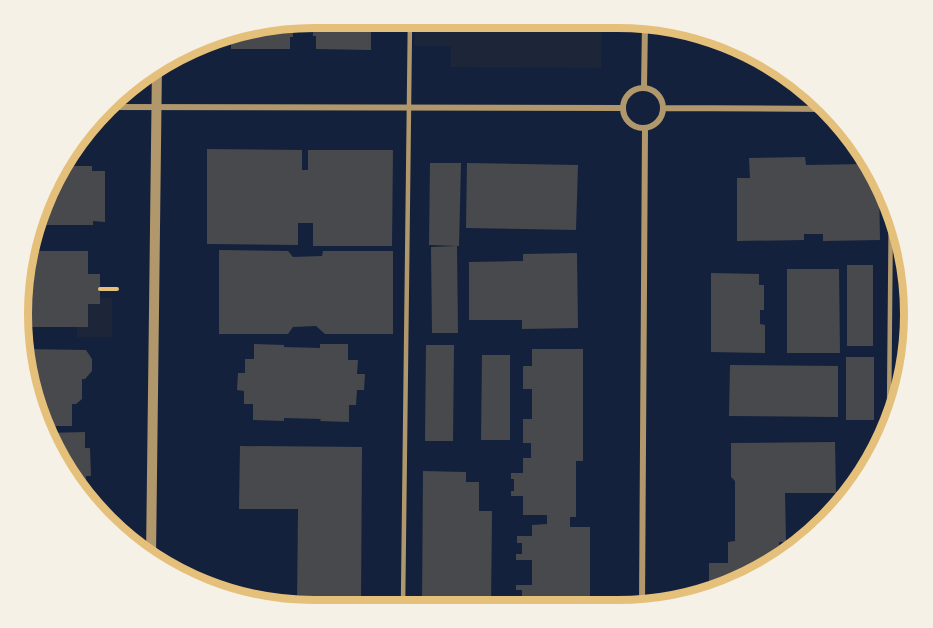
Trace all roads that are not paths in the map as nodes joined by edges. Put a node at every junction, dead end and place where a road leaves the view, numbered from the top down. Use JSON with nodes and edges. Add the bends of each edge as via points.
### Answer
{"nodes":[{"id":1,"x":410,"y":28,"type":"edge"},
{"id":2,"x":645,"y":30,"type":"edge"},
{"id":3,"x":157,"y":76,"type":"edge"},
{"id":4,"x":644,"y":88,"type":"junction"},
{"id":5,"x":409,"y":106,"type":"junction"},
{"id":6,"x":117,"y":107,"type":"edge"},
{"id":7,"x":156,"y":107,"type":"junction"},
{"id":8,"x":623,"y":108,"type":"junction"},
{"id":9,"x":663,"y":108,"type":"junction"},
{"id":10,"x":818,"y":109,"type":"edge"},
{"id":11,"x":645,"y":128,"type":"junction"},
{"id":12,"x":891,"y":227,"type":"edge"},
{"id":13,"x":889,"y":406,"type":"edge"},
{"id":14,"x":151,"y":548,"type":"edge"},
{"id":15,"x":642,"y":599,"type":"edge"},
{"id":16,"x":403,"y":600,"type":"edge"}],
"edges":[{"from":1,"to":5,"type":"lane"},
{"from":2,"to":4,"type":"street"},
{"from":3,"to":7,"type":"street"},
{"from":4,"to":8,"type":"street","via":[[630,93]]},
{"from":4,"to":9,"type":"street","via":[[661,98]]},
{"from":5,"to":7,"type":"street"},
{"from":5,"to":8,"type":"street"},
{"from":5,"to":16,"type":"lane"},
{"from":6,"to":7,"type":"street"},
{"from":7,"to":14,"type":"street"},
{"from":8,"to":11,"type":"street","via":[[628,122]]},
{"from":9,"to":10,"type":"street"},
{"from":9,"to":11,"type":"street","via":[[657,123]]},
{"from":11,"to":15,"type":"street"},
{"from":12,"to":13,"type":"lane"}]}
